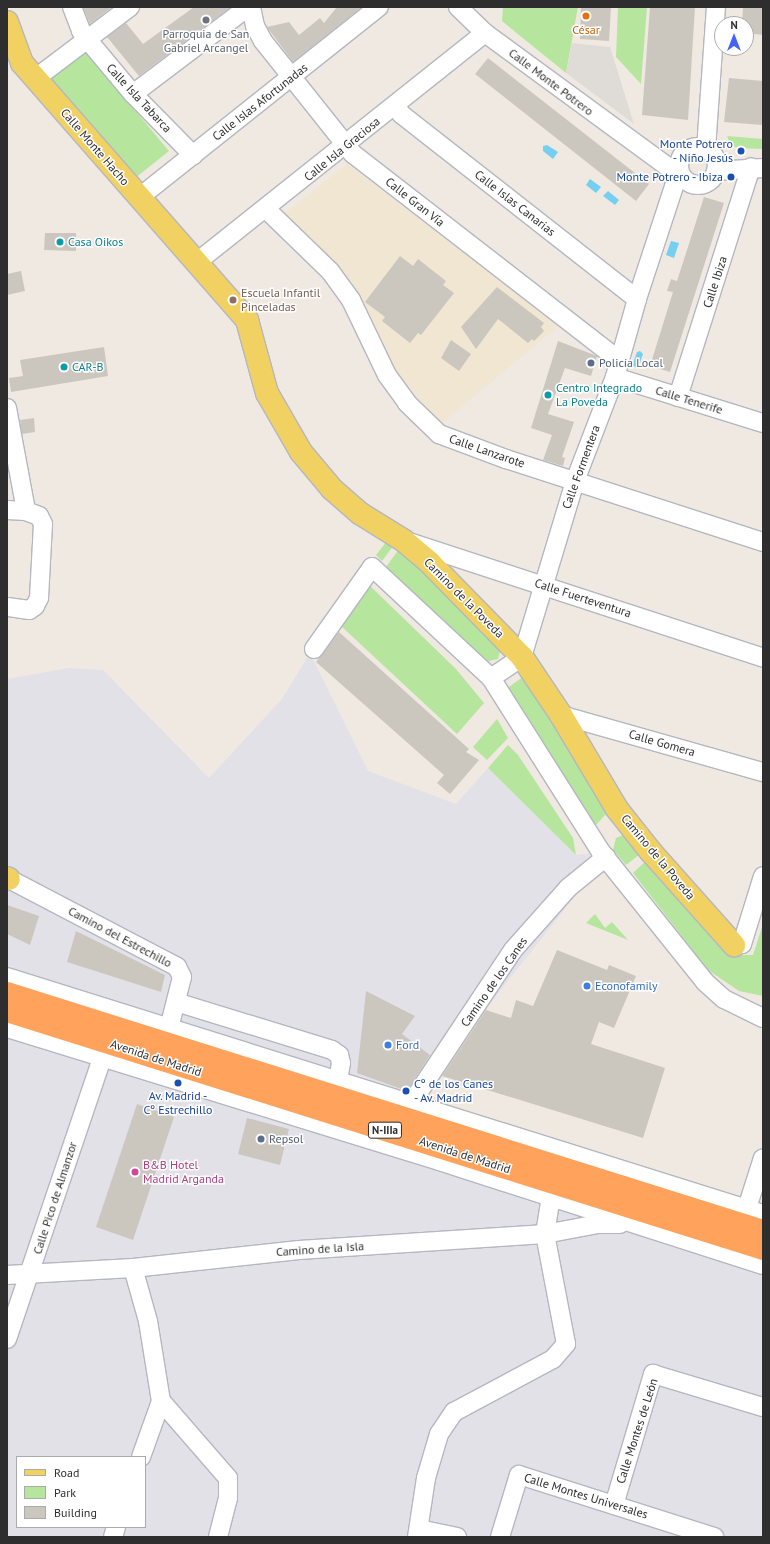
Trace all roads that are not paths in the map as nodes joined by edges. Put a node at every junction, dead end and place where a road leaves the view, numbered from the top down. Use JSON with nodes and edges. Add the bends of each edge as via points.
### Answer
{"nodes":[{"id":1,"x":72,"y":7,"type":"edge"},
{"id":2,"x":130,"y":7,"type":"edge"},
{"id":3,"x":248,"y":7,"type":"edge"},
{"id":4,"x":251,"y":7,"type":"edge"},
{"id":5,"x":379,"y":7,"type":"edge"},
{"id":6,"x":458,"y":7,"type":"edge"},
{"id":7,"x":716,"y":7,"type":"edge"},
{"id":8,"x":7,"y":22,"type":"edge"},
{"id":9,"x":485,"y":33,"type":"junction"},
{"id":10,"x":87,"y":39,"type":"junction"},
{"id":11,"x":291,"y":77,"type":"junction"},
{"id":12,"x":36,"y":78,"type":"junction"},
{"id":13,"x":133,"y":94,"type":"junction"},
{"id":14,"x":396,"y":105,"type":"junction"},
{"id":15,"x":346,"y":145,"type":"junction"},
{"id":16,"x":649,"y":153,"type":"junction"},
{"id":17,"x":684,"y":154,"type":"junction"},
{"id":18,"x":193,"y":155,"type":"junction"},
{"id":19,"x":712,"y":159,"type":"junction"},
{"id":20,"x":757,"y":168,"type":"edge"},
{"id":21,"x":681,"y":176,"type":"junction"},
{"id":22,"x":141,"y":196,"type":"junction"},
{"id":23,"x":266,"y":209,"type":"junction"},
{"id":24,"x":197,"y":262,"type":"junction"},
{"id":25,"x":637,"y":299,"type":"junction"},
{"id":26,"x":617,"y":368,"type":"junction"},
{"id":27,"x":678,"y":397,"type":"junction"},
{"id":28,"x":7,"y":408,"type":"edge"},
{"id":29,"x":763,"y":423,"type":"edge"},
{"id":30,"x":575,"y":480,"type":"junction"},
{"id":31,"x":7,"y":510,"type":"edge"},
{"id":32,"x":26,"y":511,"type":"junction"},
{"id":33,"x":402,"y":540,"type":"junction"},
{"id":34,"x":763,"y":542,"type":"edge"},
{"id":35,"x":542,"y":584,"type":"junction"},
{"id":36,"x":7,"y":607,"type":"edge"},
{"id":37,"x":314,"y":649,"type":"dead end"},
{"id":38,"x":522,"y":656,"type":"junction"},
{"id":39,"x":763,"y":658,"type":"edge"},
{"id":40,"x":492,"y":678,"type":"junction"},
{"id":41,"x":561,"y":715,"type":"junction"},
{"id":42,"x":763,"y":772,"type":"edge"},
{"id":43,"x":606,"y":858,"type":"junction"},
{"id":44,"x":763,"y":876,"type":"edge"},
{"id":45,"x":8,"y":878,"type":"edge"},
{"id":46,"x":734,"y":945,"type":"joint"},
{"id":47,"x":7,"y":977,"type":"edge"},
{"id":48,"x":7,"y":992,"type":"edge"},
{"id":49,"x":176,"y":1002,"type":"junction"},
{"id":50,"x":7,"y":1011,"type":"edge"},
{"id":51,"x":763,"y":1018,"type":"edge"},
{"id":52,"x":7,"y":1028,"type":"edge"},
{"id":53,"x":169,"y":1028,"type":"junction"},
{"id":54,"x":102,"y":1058,"type":"junction"},
{"id":55,"x":338,"y":1080,"type":"junction"},
{"id":56,"x":412,"y":1102,"type":"junction"},
{"id":57,"x":763,"y":1158,"type":"edge"},
{"id":58,"x":551,"y":1197,"type":"junction"},
{"id":59,"x":755,"y":1211,"type":"edge"},
{"id":60,"x":633,"y":1224,"type":"junction"},
{"id":61,"x":763,"y":1231,"type":"edge"},
{"id":62,"x":545,"y":1234,"type":"junction"},
{"id":63,"x":763,"y":1249,"type":"edge"},
{"id":64,"x":763,"y":1265,"type":"edge"},
{"id":65,"x":133,"y":1268,"type":"junction"},
{"id":66,"x":30,"y":1274,"type":"junction"},
{"id":67,"x":7,"y":1275,"type":"edge"},
{"id":68,"x":7,"y":1339,"type":"edge"},
{"id":69,"x":161,"y":1401,"type":"junction"},
{"id":70,"x":763,"y":1407,"type":"edge"},
{"id":71,"x":141,"y":1456,"type":"edge"},
{"id":72,"x":614,"y":1505,"type":"junction"},
{"id":73,"x":418,"y":1533,"type":"edge"},
{"id":74,"x":218,"y":1537,"type":"edge"},
{"id":75,"x":457,"y":1537,"type":"edge"},
{"id":76,"x":500,"y":1537,"type":"edge"},
{"id":77,"x":714,"y":1537,"type":"edge"}],
"edges":[{"from":1,"to":10,"type":"street","name":"Calle Isla Tabarca","via":[[81,31]]},
{"from":2,"to":10,"type":"street"},
{"from":3,"to":13,"type":"street"},
{"from":4,"to":11,"type":"street","name":"Calle Gran Vía","via":[[255,26],[263,41]]},
{"from":5,"to":11,"type":"street","name":"Calle Islas Afortunadas"},
{"from":6,"to":9,"type":"street","name":"Calle Monte Potrero"},
{"from":7,"to":19,"type":"street"},
{"from":8,"to":12,"type":"main road","name":"Calle Monte Hacho","via":[[22,63]]},
{"from":9,"to":14,"type":"street","name":"Calle Isla Graciosa"},
{"from":9,"to":16,"type":"street","name":"Calle Monte Potrero"},
{"from":10,"to":12,"type":"street"},
{"from":10,"to":13,"type":"street","name":"Calle Isla Tabarca"},
{"from":11,"to":15,"type":"street","name":"Calle Gran Vía"},
{"from":11,"to":18,"type":"street","name":"Calle Islas Afortunadas"},
{"from":12,"to":22,"type":"main road","name":"Calle Monte Hacho","via":[[130,188]]},
{"from":13,"to":18,"type":"street","name":"Calle Isla Tabarca"},
{"from":14,"to":15,"type":"street","name":"Calle Isla Graciosa"},
{"from":14,"to":25,"type":"street","name":"Calle Islas Canarias","via":[[401,114]]},
{"from":15,"to":23,"type":"street","name":"Calle Isla Graciosa"},
{"from":15,"to":26,"type":"street","name":"Calle Gran Vía","via":[[353,154]]},
{"from":16,"to":17,"type":"street","name":"Calle Monte Potrero","via":[[667,156]]},
{"from":16,"to":21,"type":"street","name":"Calle Monte Potrero"},
{"from":17,"to":19,"type":"street","via":[[693,148]]},
{"from":17,"to":21,"type":"street","via":[[679,166]]},
{"from":18,"to":22,"type":"street","name":"Calle Islas Afortunadas"},
{"from":19,"to":20,"type":"street"},
{"from":19,"to":21,"type":"street","via":[[712,179],[704,184],[695,185]]},
{"from":20,"to":27,"type":"street","name":"Calle Ibiza"},
{"from":21,"to":25,"type":"street","name":"Calle Formentera"},
{"from":22,"to":24,"type":"main road","name":"Calle Monte Hacho"},
{"from":23,"to":24,"type":"street","name":"Calle Isla Graciosa"},
{"from":23,"to":30,"type":"street","name":"Calle Lanzarote","via":[[330,271],[351,300],[387,375],[424,421],[439,434],[457,442]]},
{"from":24,"to":33,"type":"main road","name":"Camino de la Poveda","via":[[247,320],[267,393],[301,452],[332,489],[361,514]]},
{"from":25,"to":26,"type":"street","name":"Calle Formentera"},
{"from":26,"to":27,"type":"street","name":"Calle Tenerife"},
{"from":26,"to":30,"type":"street","name":"Calle Formentera"},
{"from":27,"to":29,"type":"street","name":"Calle Tenerife"},
{"from":28,"to":32,"type":"street"},
{"from":30,"to":34,"type":"street","name":"Calle Lanzarote"},
{"from":30,"to":35,"type":"street","name":"Calle Formentera"},
{"from":31,"to":32,"type":"street"},
{"from":32,"to":36,"type":"street","via":[[39,516],[42,524],[39,598],[35,606],[29,610]]},
{"from":33,"to":35,"type":"street","name":"Calle Fuerteventura"},
{"from":33,"to":38,"type":"main road","name":"Camino de la Poveda","via":[[430,563]]},
{"from":35,"to":38,"type":"street","name":"Calle Formentera"},
{"from":35,"to":39,"type":"street","name":"Calle Fuerteventura"},
{"from":37,"to":40,"type":"street","via":[[372,567]]},
{"from":38,"to":40,"type":"street"},
{"from":38,"to":41,"type":"main road","name":"Camino de la Poveda"},
{"from":40,"to":43,"type":"street"},
{"from":41,"to":42,"type":"street","name":"Calle Gomera"},
{"from":41,"to":46,"type":"main road","name":"Camino de la Poveda","via":[[617,809],[651,852]]},
{"from":43,"to":51,"type":"street","via":[[705,982],[724,999]]},
{"from":43,"to":56,"type":"street","name":"Camino de los Canes","via":[[568,888],[513,950]]},
{"from":44,"to":46,"type":"street","via":[[742,944]]},
{"from":45,"to":49,"type":"street","name":"Camino del Estrechillo","via":[[177,967],[182,977]]},
{"from":47,"to":53,"type":"street"},
{"from":48,"to":61,"type":"highway","name":"Avenida de Madrid","number":"N-IIIa"},
{"from":49,"to":53,"type":"street","name":"Camino del Estrechillo"},
{"from":49,"to":55,"type":"street","via":[[332,1050],[339,1055],[341,1062]]},
{"from":50,"to":63,"type":"highway","name":"Avenida de Madrid","number":"N-IIIa"},
{"from":52,"to":54,"type":"street"},
{"from":53,"to":55,"type":"street"},
{"from":54,"to":58,"type":"street"},
{"from":54,"to":66,"type":"street","name":"Calle Pico de Almanzor"},
{"from":55,"to":56,"type":"street"},
{"from":56,"to":59,"type":"street"},
{"from":57,"to":59,"type":"street"},
{"from":58,"to":60,"type":"street"},
{"from":58,"to":62,"type":"street"},
{"from":60,"to":62,"type":"street","name":"Camino de la Isla","via":[[598,1224]]},
{"from":60,"to":64,"type":"street"},
{"from":62,"to":65,"type":"street","name":"Camino de la Isla","via":[[299,1250]]},
{"from":62,"to":73,"type":"street","via":[[566,1344],[553,1359],[454,1412],[440,1434],[426,1478]]},
{"from":65,"to":66,"type":"street","name":"Camino de la Isla"},
{"from":65,"to":69,"type":"street","via":[[148,1320]]},
{"from":66,"to":67,"type":"street","name":"Camino de la Isla"},
{"from":66,"to":68,"type":"street","name":"Calle Pico de Almanzor"},
{"from":69,"to":71,"type":"street"},
{"from":69,"to":74,"type":"street","via":[[228,1478],[228,1498]]},
{"from":70,"to":72,"type":"street","name":"Calle Montes de León","via":[[653,1374]]},
{"from":72,"to":76,"type":"street","name":"Calle Montes Universales","via":[[519,1474]]},
{"from":72,"to":77,"type":"street","name":"Calle Montes Universales"},
{"from":73,"to":75,"type":"street"}]}
